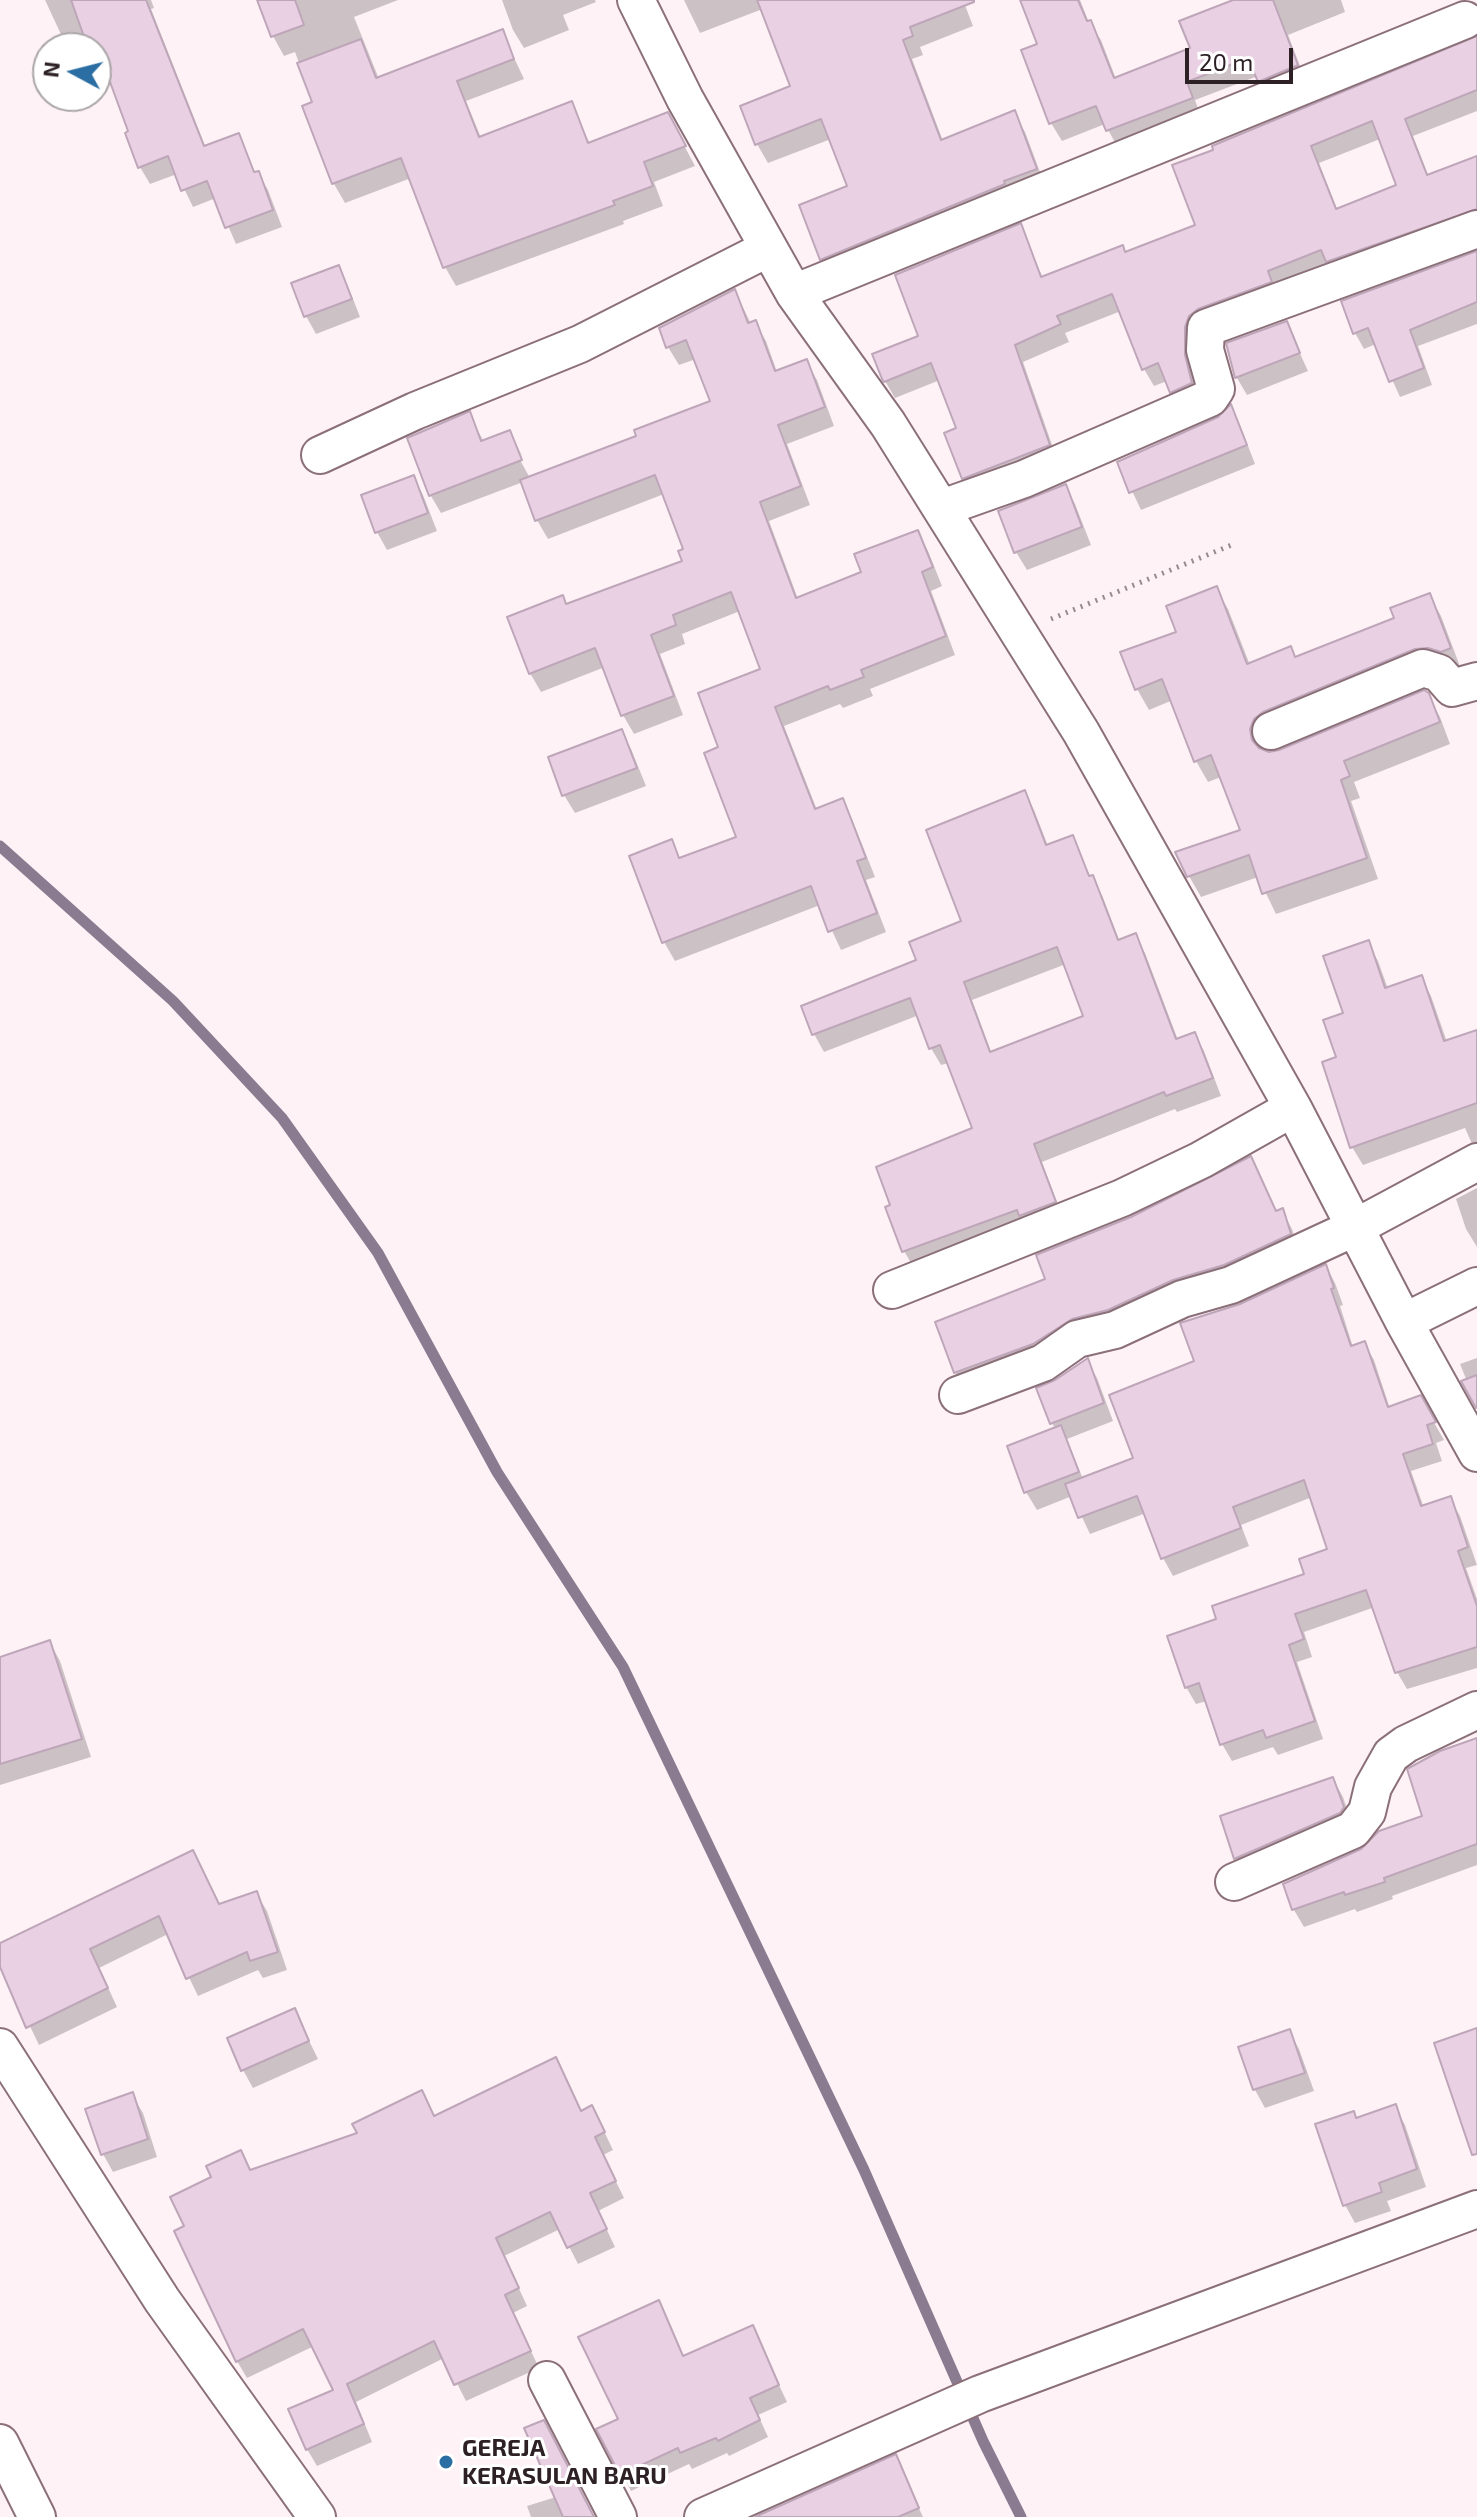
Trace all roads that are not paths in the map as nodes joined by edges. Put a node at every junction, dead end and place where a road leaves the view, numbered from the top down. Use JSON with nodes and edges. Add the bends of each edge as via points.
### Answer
{"nodes":[{"id":1,"x":636,"y":0,"type":"edge"},
{"id":2,"x":1466,"y":20,"type":"edge"},
{"id":3,"x":1477,"y":229,"type":"edge"},
{"id":4,"x":767,"y":249,"type":"junction"},
{"id":5,"x":794,"y":293,"type":"junction"},
{"id":6,"x":320,"y":455,"type":"dead end"},
{"id":7,"x":942,"y":508,"type":"junction"},
{"id":8,"x":1477,"y":681,"type":"edge"},
{"id":9,"x":1271,"y":731,"type":"dead end"},
{"id":10,"x":1293,"y":1108,"type":"junction"},
{"id":11,"x":1477,"y":1162,"type":"edge"},
{"id":12,"x":1356,"y":1227,"type":"junction"},
{"id":13,"x":1477,"y":1286,"type":"edge"},
{"id":14,"x":892,"y":1290,"type":"dead end"},
{"id":15,"x":1404,"y":1322,"type":"junction"},
{"id":16,"x":958,"y":1395,"type":"dead end"},
{"id":17,"x":1477,"y":1453,"type":"edge"},
{"id":18,"x":1477,"y":1710,"type":"edge"},
{"id":19,"x":1234,"y":1882,"type":"dead end"},
{"id":20,"x":0,"y":2047,"type":"edge"},
{"id":21,"x":1477,"y":2209,"type":"edge"},
{"id":22,"x":547,"y":2380,"type":"dead end"},
{"id":23,"x":0,"y":2443,"type":"edge"},
{"id":24,"x":37,"y":2517,"type":"edge"},
{"id":25,"x":317,"y":2517,"type":"edge"},
{"id":26,"x":618,"y":2517,"type":"edge"},
{"id":27,"x":703,"y":2517,"type":"edge"}],
"edges":[{"from":1,"to":4,"type":"street"},
{"from":2,"to":5,"type":"street"},
{"from":3,"to":7,"type":"street","via":[[1206,328],[1205,350],[1216,389],[1210,398],[1024,479]]},
{"from":4,"to":5,"type":"street"},
{"from":4,"to":6,"type":"street","via":[[580,344]]},
{"from":5,"to":7,"type":"street"},
{"from":7,"to":10,"type":"street","via":[[1081,732]]},
{"from":8,"to":9,"type":"street","via":[[1452,688],[1439,673],[1423,668]]},
{"from":10,"to":12,"type":"street"},
{"from":10,"to":14,"type":"street","via":[[1122,1198]]},
{"from":11,"to":12,"type":"street"},
{"from":12,"to":15,"type":"street"},
{"from":12,"to":16,"type":"street","via":[[1231,1285],[1182,1299],[1115,1330],[1077,1339],[1043,1363]]},
{"from":13,"to":15,"type":"street"},
{"from":15,"to":17,"type":"street"},
{"from":18,"to":19,"type":"street","via":[[1391,1755],[1373,1787],[1367,1812],[1353,1830]]},
{"from":20,"to":25,"type":"street","via":[[162,2300]]},
{"from":21,"to":27,"type":"street","via":[[980,2394]]},
{"from":22,"to":26,"type":"street"},
{"from":23,"to":24,"type":"street"}]}
